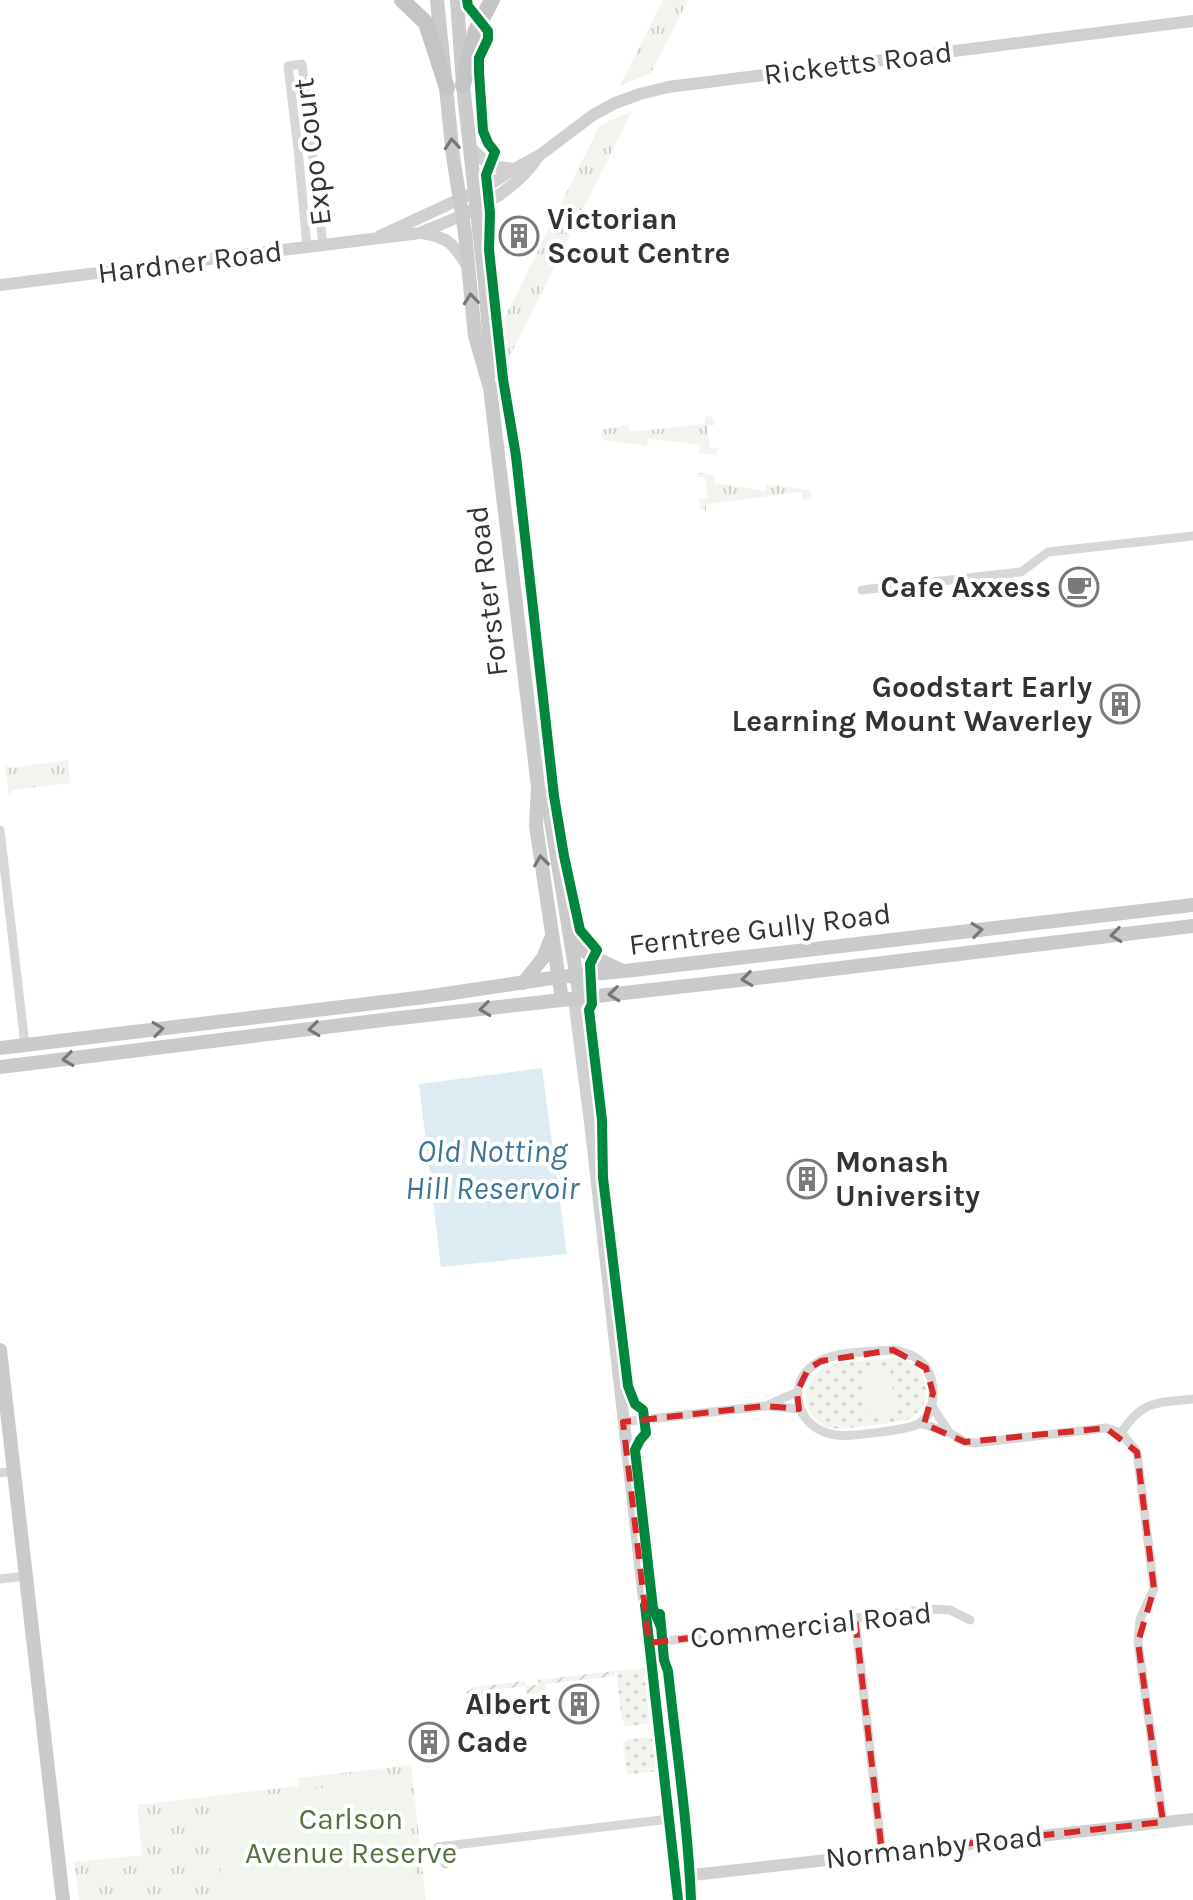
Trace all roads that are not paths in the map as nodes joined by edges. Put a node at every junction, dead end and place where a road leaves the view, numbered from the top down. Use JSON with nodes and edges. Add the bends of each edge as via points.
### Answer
{"nodes":[{"id":1,"x":402,"y":0,"type":"edge"},
{"id":2,"x":437,"y":0,"type":"edge"},
{"id":3,"x":457,"y":0,"type":"edge"},
{"id":4,"x":492,"y":0,"type":"edge"},
{"id":5,"x":1193,"y":21,"type":"edge"},
{"id":6,"x":455,"y":87,"type":"junction"},
{"id":7,"x":312,"y":147,"type":"junction"},
{"id":8,"x":470,"y":147,"type":"junction"},
{"id":9,"x":298,"y":149,"type":"junction"},
{"id":10,"x":540,"y":155,"type":"junction"},
{"id":11,"x":514,"y":169,"type":"junction"},
{"id":12,"x":459,"y":200,"type":"junction"},
{"id":13,"x":476,"y":201,"type":"junction"},
{"id":14,"x":462,"y":215,"type":"junction"},
{"id":15,"x":420,"y":233,"type":"junction"},
{"id":16,"x":380,"y":236,"type":"junction"},
{"id":17,"x":323,"y":245,"type":"junction"},
{"id":18,"x":307,"y":247,"type":"junction"},
{"id":19,"x":468,"y":267,"type":"junction"},
{"id":20,"x":0,"y":285,"type":"edge"},
{"id":21,"x":490,"y":388,"type":"junction"},
{"id":22,"x":1193,"y":536,"type":"edge"},
{"id":23,"x":862,"y":590,"type":"dead end"},
{"id":24,"x":538,"y":787,"type":"junction"},
{"id":25,"x":0,"y":830,"type":"edge"},
{"id":26,"x":1193,"y":905,"type":"edge"},
{"id":27,"x":1193,"y":926,"type":"edge"},
{"id":28,"x":937,"y":935,"type":"junction"},
{"id":29,"x":552,"y":936,"type":"junction"},
{"id":30,"x":571,"y":941,"type":"junction"},
{"id":31,"x":941,"y":956,"type":"junction"},
{"id":32,"x":625,"y":971,"type":"junction"},
{"id":33,"x":578,"y":976,"type":"junction"},
{"id":34,"x":559,"y":977,"type":"junction"},
{"id":35,"x":523,"y":983,"type":"junction"},
{"id":36,"x":388,"y":1001,"type":"junction"},
{"id":37,"x":572,"y":1001,"type":"junction"},
{"id":38,"x":391,"y":1019,"type":"junction"},
{"id":39,"x":121,"y":1034,"type":"junction"},
{"id":40,"x":25,"y":1045,"type":"junction"},
{"id":41,"x":0,"y":1048,"type":"edge"},
{"id":42,"x":124,"y":1053,"type":"junction"},
{"id":43,"x":4,"y":1070,"type":"edge"},
{"id":44,"x":0,"y":1354,"type":"edge"},
{"id":45,"x":797,"y":1392,"type":"junction"},
{"id":46,"x":1193,"y":1399,"type":"edge"},
{"id":47,"x":931,"y":1405,"type":"junction"},
{"id":48,"x":765,"y":1406,"type":"junction"},
{"id":49,"x":799,"y":1409,"type":"junction"},
{"id":50,"x":623,"y":1422,"type":"junction"},
{"id":51,"x":920,"y":1423,"type":"junction"},
{"id":52,"x":950,"y":1433,"type":"junction"},
{"id":53,"x":1121,"y":1433,"type":"junction"},
{"id":54,"x":7,"y":1472,"type":"edge"},
{"id":55,"x":27,"y":1576,"type":"junction"},
{"id":56,"x":0,"y":1579,"type":"edge"},
{"id":57,"x":855,"y":1618,"type":"junction"},
{"id":58,"x":970,"y":1620,"type":"dead end"},
{"id":59,"x":649,"y":1643,"type":"junction"},
{"id":60,"x":669,"y":1819,"type":"junction"},
{"id":61,"x":1193,"y":1819,"type":"edge"},
{"id":62,"x":1163,"y":1822,"type":"junction"},
{"id":63,"x":882,"y":1853,"type":"junction"},
{"id":64,"x":445,"y":1864,"type":"dead end"},
{"id":65,"x":675,"y":1877,"type":"junction"},
{"id":66,"x":63,"y":1900,"type":"edge"},
{"id":67,"x":678,"y":1900,"type":"edge"}],
"edges":[{"from":1,"to":6,"type":"highway","via":[[426,23]]},
{"from":2,"to":6,"type":"main road","name":"Forster Road"},
{"from":3,"to":6,"type":"main road","name":"Forster Road"},
{"from":4,"to":6,"type":"highway"},
{"from":5,"to":10,"type":"street","name":"Ricketts Road","via":[[668,87],[615,103]]},
{"from":6,"to":8,"type":"main road","name":"Forster Road"},
{"from":12,"to":6,"type":"main road","name":"Forster Road","one_way":true,"via":[[453,156]]},
{"from":7,"to":9,"type":"street"},
{"from":7,"to":9,"type":"street","name":"Expo Court","via":[[302,64],[288,66]]},
{"from":7,"to":17,"type":"street","name":"Expo Court"},
{"from":8,"to":11,"type":"street","via":[[490,166]]},
{"from":8,"to":13,"type":"main road","name":"Forster Road"},
{"from":9,"to":18,"type":"street","name":"Expo Court"},
{"from":10,"to":11,"type":"street","name":"Ricketts Road"},
{"from":10,"to":13,"type":"street","name":"Ricketts Road","via":[[511,188]]},
{"from":11,"to":13,"type":"street","name":"Ricketts Road"},
{"from":12,"to":13,"type":"street","name":"Hardner Road"},
{"from":12,"to":14,"type":"main road","name":"Forster Road"},
{"from":12,"to":16,"type":"street","name":"Hardner Road"},
{"from":13,"to":14,"type":"street","name":"Hardner Road"},
{"from":13,"to":21,"type":"main road","name":"Forster Road"},
{"from":14,"to":15,"type":"street","name":"Hardner Road"},
{"from":14,"to":19,"type":"main road","name":"Forster Road"},
{"from":15,"to":16,"type":"street","name":"Hardner Road"},
{"from":15,"to":19,"type":"street","via":[[446,239]]},
{"from":16,"to":17,"type":"street","name":"Hardner Road"},
{"from":17,"to":18,"type":"street","name":"Hardner Road"},
{"from":18,"to":20,"type":"street","name":"Hardner Road"},
{"from":21,"to":19,"type":"main road","name":"Forster Road","one_way":true,"via":[[475,336]]},
{"from":21,"to":24,"type":"main road","name":"Forster Road"},
{"from":22,"to":23,"type":"street","via":[[1048,552],[1021,572]]},
{"from":29,"to":24,"type":"main road","name":"Forster Road","one_way":true,"via":[[536,826]]},
{"from":24,"to":30,"type":"main road","name":"Forster Road","via":[[550,815]]},
{"from":25,"to":40,"type":"street"},
{"from":28,"to":26,"type":"main road","name":"Ferntree Gully Road","one_way":true},
{"from":27,"to":31,"type":"main road","name":"Ferntree Gully Road","one_way":true},
{"from":28,"to":31,"type":"main road"},
{"from":28,"to":32,"type":"main road","name":"Ferntree Gully Road"},
{"from":29,"to":34,"type":"main road","name":"Forster Road"},
{"from":29,"to":35,"type":"main road"},
{"from":30,"to":32,"type":"main road"},
{"from":30,"to":33,"type":"main road","name":"Forster Road"},
{"from":31,"to":37,"type":"main road","name":"Ferntree Gully Road","one_way":true},
{"from":32,"to":33,"type":"main road","name":"Ferntree Gully Road"},
{"from":33,"to":34,"type":"main road","name":"Ferntree Gully Road"},
{"from":33,"to":37,"type":"main road","name":"Forster Road"},
{"from":34,"to":35,"type":"main road","name":"Ferntree Gully Road"},
{"from":34,"to":37,"type":"main road","name":"Forster Road"},
{"from":35,"to":36,"type":"main road","name":"Ferntree Gully Road"},
{"from":36,"to":38,"type":"main road"},
{"from":39,"to":36,"type":"main road","name":"Ferntree Gully Road","one_way":true},
{"from":37,"to":38,"type":"main road","name":"Ferntree Gully Road","one_way":true},
{"from":37,"to":50,"type":"street"},
{"from":38,"to":42,"type":"main road","name":"Ferntree Gully Road","one_way":true},
{"from":39,"to":40,"type":"main road","name":"Ferntree Gully Road"},
{"from":39,"to":42,"type":"main road"},
{"from":40,"to":41,"type":"main road","name":"Ferntree Gully Road"},
{"from":42,"to":43,"type":"main road","name":"Ferntree Gully Road","one_way":true},
{"from":44,"to":54,"type":"main road"},
{"from":45,"to":47,"type":"street","via":[[808,1369],[821,1361],[893,1350],[907,1352],[926,1368]]},
{"from":45,"to":48,"type":"street"},
{"from":45,"to":49,"type":"street"},
{"from":46,"to":53,"type":"street","via":[[1148,1405]]},
{"from":47,"to":51,"type":"street"},
{"from":47,"to":52,"type":"street"},
{"from":48,"to":49,"type":"street"},
{"from":48,"to":50,"type":"street"},
{"from":49,"to":51,"type":"street","via":[[812,1427],[839,1436]]},
{"from":50,"to":59,"type":"street"},
{"from":51,"to":52,"type":"street"},
{"from":52,"to":53,"type":"street","via":[[975,1443],[1106,1428]]},
{"from":53,"to":62,"type":"street","via":[[1137,1452],[1154,1589],[1140,1619],[1138,1642]]},
{"from":54,"to":55,"type":"main road"},
{"from":55,"to":56,"type":"street"},
{"from":55,"to":66,"type":"main road"},
{"from":57,"to":58,"type":"street","name":"Commercial Road","via":[[939,1609]]},
{"from":57,"to":59,"type":"street","name":"Commercial Road"},
{"from":57,"to":63,"type":"street"},
{"from":59,"to":60,"type":"street"},
{"from":60,"to":64,"type":"street","via":[[441,1846]]},
{"from":60,"to":65,"type":"street"},
{"from":61,"to":62,"type":"street","name":"Normanby Road"},
{"from":62,"to":63,"type":"street","name":"Normanby Road"},
{"from":63,"to":65,"type":"street","name":"Normanby Road"},
{"from":65,"to":67,"type":"street"}]}
